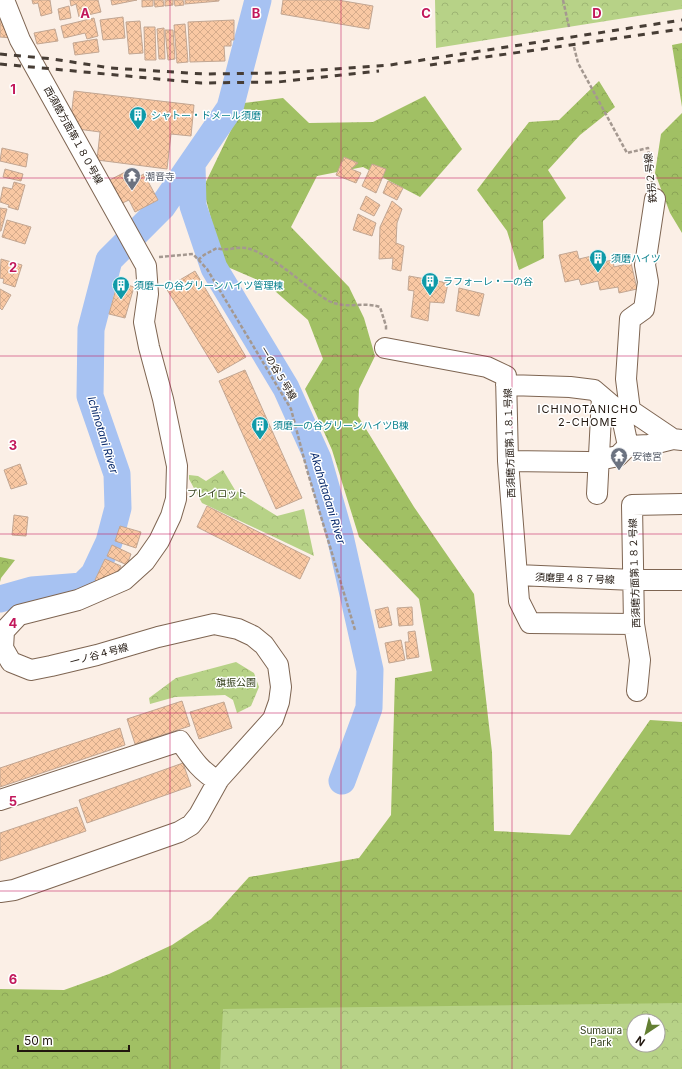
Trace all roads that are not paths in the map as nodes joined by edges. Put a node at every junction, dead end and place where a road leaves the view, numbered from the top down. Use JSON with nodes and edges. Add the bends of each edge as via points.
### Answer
{"nodes":[{"id":1,"x":4,"y":0,"type":"edge"},
{"id":2,"x":655,"y":199,"type":"road end"},
{"id":3,"x":146,"y":265,"type":"joint"},
{"id":4,"x":385,"y":348,"type":"road end"},
{"id":5,"x":506,"y":385,"type":"junction"},
{"id":6,"x":602,"y":397,"type":"junction"},
{"id":7,"x":625,"y":411,"type":"junction"},
{"id":8,"x":677,"y":439,"type":"edge"},
{"id":9,"x":628,"y":446,"type":"junction"},
{"id":10,"x":508,"y":461,"type":"junction"},
{"id":11,"x":594,"y":461,"type":"junction"},
{"id":12,"x":597,"y":494,"type":"dead end"},
{"id":13,"x":682,"y":504,"type":"edge"},
{"id":14,"x":517,"y":576,"type":"junction"},
{"id":15,"x":634,"y":580,"type":"junction"},
{"id":16,"x":682,"y":580,"type":"edge"},
{"id":17,"x":634,"y":624,"type":"junction"},
{"id":18,"x":637,"y":690,"type":"dead end"},
{"id":19,"x":218,"y":782,"type":"junction"},
{"id":20,"x":0,"y":800,"type":"edge"},
{"id":21,"x":0,"y":892,"type":"edge"}],
"edges":[{"from":1,"to":3,"type":"street","name":"西須磨方面第１８０号線","via":[[20,40]]},
{"from":2,"to":7,"type":"street","name":"鉄拐２号線","via":[[645,265],[648,282],[644,309],[630,319]]},
{"from":3,"to":19,"type":"street","name":"一ノ谷４号線","via":[[148,294],[144,322],[177,466],[176,499],[171,516],[159,541],[145,561],[124,580],[78,600],[19,615],[4,631],[4,648],[11,662],[31,670],[214,624],[238,629],[253,636],[264,645],[278,665],[282,687],[279,702],[273,719]]},
{"from":4,"to":5,"type":"street","name":"西須磨方面第１８１号線","via":[[487,367],[506,376]]},
{"from":5,"to":6,"type":"street","via":[[570,387],[594,390]]},
{"from":5,"to":10,"type":"street","name":"西須磨方面第１８１号線"},
{"from":6,"to":7,"type":"street"},
{"from":6,"to":11,"type":"street"},
{"from":7,"to":8,"type":"street"},
{"from":7,"to":9,"type":"street"},
{"from":8,"to":9,"type":"street"},
{"from":9,"to":11,"type":"street","via":[[618,456]]},
{"from":10,"to":11,"type":"street"},
{"from":10,"to":14,"type":"street","name":"西須磨方面第１８１号線"},
{"from":11,"to":12,"type":"street"},
{"from":13,"to":15,"type":"street","name":"西須磨方面第１８２号線","via":[[632,505]]},
{"from":14,"to":15,"type":"street","name":"須磨里４８７号線"},
{"from":14,"to":17,"type":"street","name":"西須磨方面第１８１号線","via":[[519,600],[530,623]]},
{"from":15,"to":16,"type":"street","name":"須磨里４８７号線"},
{"from":15,"to":17,"type":"street","name":"西須磨方面第１８２号線"},
{"from":17,"to":18,"type":"street","name":"西須磨方面第１８２号線","via":[[640,660]]},
{"from":19,"to":20,"type":"street","via":[[205,774],[180,741]]},
{"from":19,"to":21,"type":"street","name":"一ノ谷４号線","via":[[199,816],[191,825],[179,832],[14,890]]}]}
